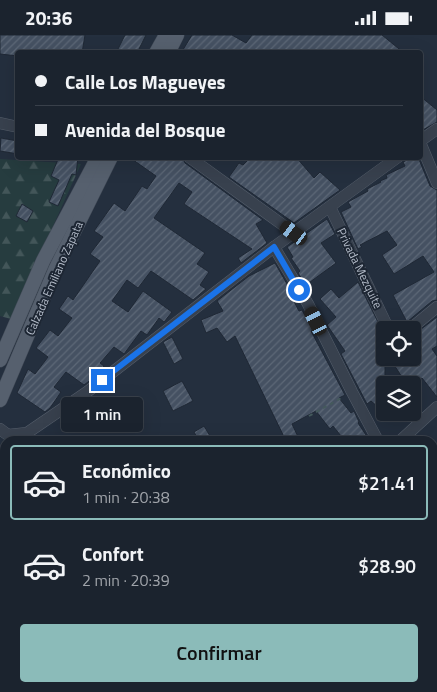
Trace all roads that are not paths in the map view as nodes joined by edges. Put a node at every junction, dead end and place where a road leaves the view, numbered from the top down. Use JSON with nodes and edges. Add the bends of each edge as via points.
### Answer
{"nodes":[{"id":1,"x":166,"y":35,"type":"edge"},
{"id":2,"x":178,"y":35,"type":"edge"},
{"id":3,"x":158,"y":50,"type":"edge"},
{"id":4,"x":170,"y":50,"type":"edge"},
{"id":5,"x":0,"y":123,"type":"edge"},
{"id":6,"x":15,"y":126,"type":"edge"},
{"id":7,"x":437,"y":129,"type":"edge"},
{"id":8,"x":423,"y":140,"type":"edge"},
{"id":9,"x":423,"y":149,"type":"edge"},
{"id":10,"x":96,"y":160,"type":"edge"},
{"id":11,"x":110,"y":160,"type":"edge"},
{"id":12,"x":193,"y":160,"type":"edge"},
{"id":13,"x":394,"y":160,"type":"edge"},
{"id":14,"x":437,"y":183,"type":"edge"},
{"id":15,"x":330,"y":207,"type":"junction"},
{"id":16,"x":294,"y":233,"type":"junction"},
{"id":17,"x":274,"y":247,"type":"junction"},
{"id":18,"x":437,"y":307,"type":"edge"},
{"id":19,"x":385,"y":321,"type":"edge"},
{"id":20,"x":420,"y":321,"type":"edge"},
{"id":21,"x":0,"y":360,"type":"edge"},
{"id":22,"x":0,"y":400,"type":"edge"},
{"id":23,"x":437,"y":407,"type":"edge"},
{"id":24,"x":0,"y":429,"type":"edge"},
{"id":25,"x":375,"y":436,"type":"edge"},
{"id":26,"x":405,"y":436,"type":"edge"}],
"edges":[{"from":1,"to":3,"type":"main road"},
{"from":2,"to":4,"type":"main road"},
{"from":5,"to":6,"type":"street"},
{"from":7,"to":8,"type":"street"},
{"from":9,"to":14,"type":"street"},
{"from":10,"to":21,"type":"main road","name":"Calzada Emiliano Zapata","via":[[43,261]]},
{"from":11,"to":22,"type":"main road","name":"Calzada Emiliano Zapata","via":[[56,268]]},
{"from":12,"to":16,"type":"street"},
{"from":13,"to":15,"type":"street"},
{"from":15,"to":16,"type":"street"},
{"from":15,"to":19,"type":"street","name":"Privada Mezquite"},
{"from":16,"to":17,"type":"street"},
{"from":17,"to":24,"type":"street","via":[[87,391],[27,433],[8,435]]},
{"from":17,"to":25,"type":"street","via":[[308,304]]},
{"from":18,"to":20,"type":"street"},
{"from":23,"to":26,"type":"street"}]}
